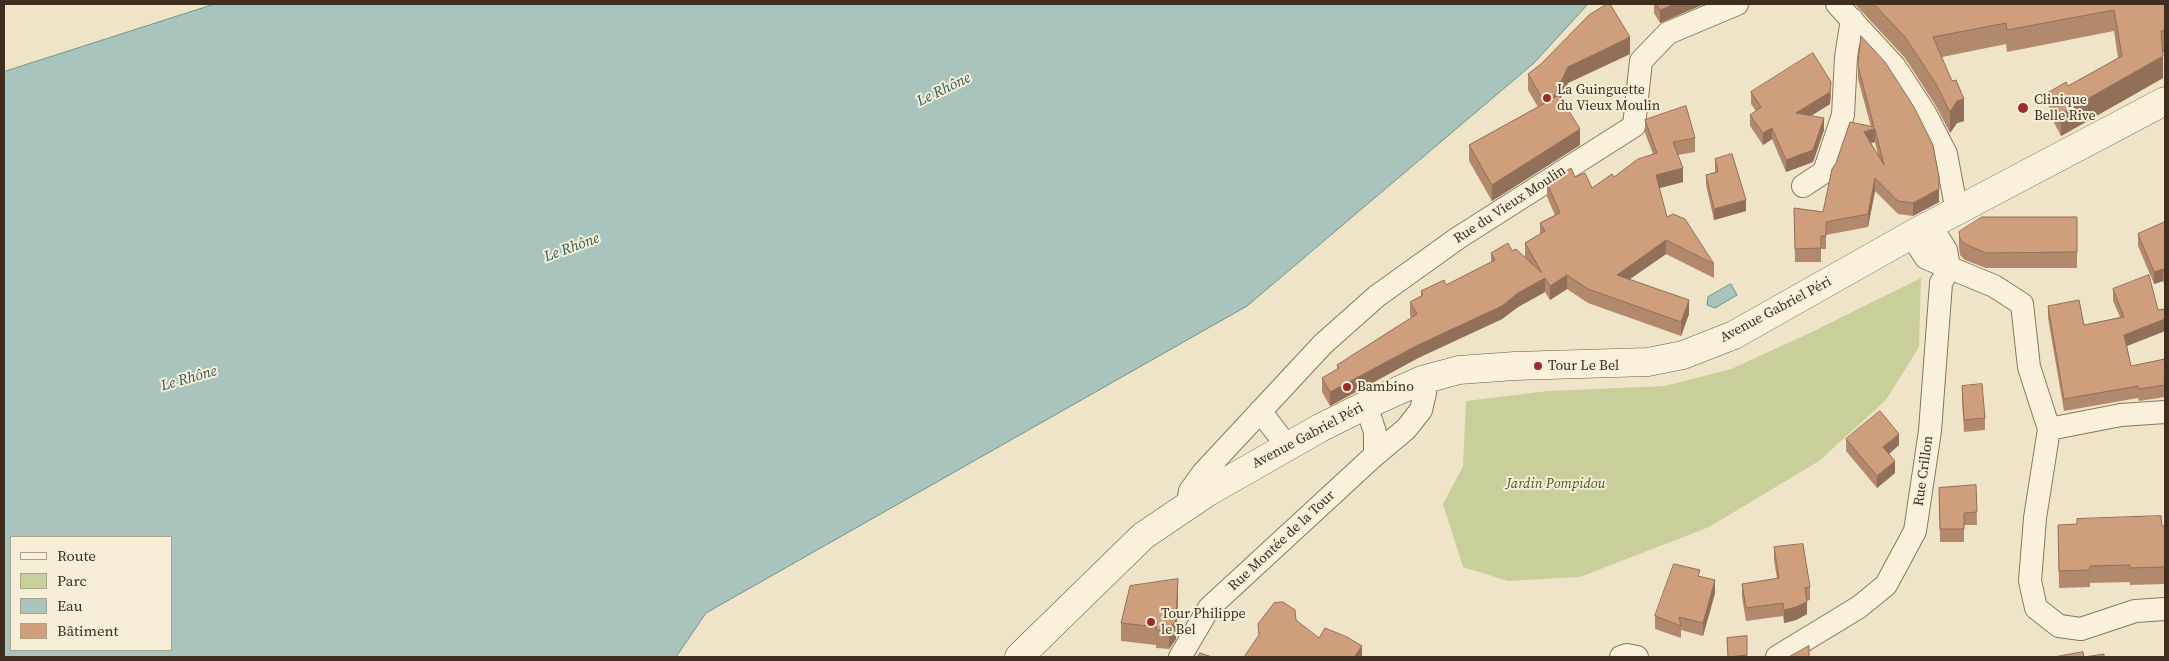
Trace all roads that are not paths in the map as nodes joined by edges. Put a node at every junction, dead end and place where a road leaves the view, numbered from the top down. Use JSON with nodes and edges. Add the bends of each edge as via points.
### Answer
{"nodes":[{"id":1,"x":1737,"y":4,"type":"edge"},
{"id":2,"x":1844,"y":11,"type":"edge"},
{"id":3,"x":2165,"y":101,"type":"edge"},
{"id":4,"x":1803,"y":186,"type":"dead end"},
{"id":5,"x":1957,"y":212,"type":"junction"},
{"id":6,"x":1921,"y":230,"type":"junction"},
{"id":7,"x":1949,"y":268,"type":"junction"},
{"id":8,"x":1422,"y":380,"type":"junction"},
{"id":9,"x":1366,"y":405,"type":"junction"},
{"id":10,"x":1260,"y":411,"type":"junction"},
{"id":11,"x":2165,"y":412,"type":"edge"},
{"id":12,"x":2049,"y":429,"type":"junction"},
{"id":13,"x":1287,"y":446,"type":"junction"},
{"id":14,"x":1375,"y":455,"type":"junction"},
{"id":15,"x":1188,"y":503,"type":"junction"},
{"id":16,"x":2165,"y":608,"type":"edge"},
{"id":17,"x":1019,"y":657,"type":"edge"},
{"id":18,"x":1180,"y":657,"type":"edge"},
{"id":19,"x":1621,"y":657,"type":"edge"},
{"id":20,"x":1637,"y":657,"type":"edge"},
{"id":21,"x":1776,"y":657,"type":"edge"}],
"edges":[{"from":1,"to":10,"type":"street","name":"Rue du Vieux Moulin","via":[[1668,33],[1642,62],[1634,126],[1458,238],[1377,296],[1323,344]]},
{"from":2,"to":4,"type":"street","via":[[1843,114],[1824,172]]},
{"from":2,"to":5,"type":"street","via":[[1895,67],[1925,113],[1946,154]]},
{"from":3,"to":5,"type":"main road","name":"Avenue Gabriel Péri"},
{"from":5,"to":6,"type":"main road","name":"Avenue Gabriel Péri"},
{"from":6,"to":7,"type":"street","via":[[1926,258]]},
{"from":6,"to":8,"type":"main road","name":"Avenue Gabriel Péri","via":[[1734,335],[1683,355],[1621,364],[1480,368]]},
{"from":7,"to":12,"type":"street","via":[[1994,286],[2022,304],[2029,367]]},
{"from":7,"to":21,"type":"street","name":"Rue Crillon","via":[[1941,283],[1930,431],[1915,531],[1886,585],[1859,607]]},
{"from":8,"to":9,"type":"main road","name":"Avenue Gabriel Péri"},
{"from":8,"to":14,"type":"street","name":"Rue Montée de la Tour","via":[[1426,393],[1421,410]]},
{"from":9,"to":13,"type":"main road","name":"Avenue Gabriel Péri"},
{"from":9,"to":14,"type":"street","via":[[1375,432]]},
{"from":10,"to":13,"type":"street"},
{"from":10,"to":15,"type":"street","name":"Rue du Vieux Moulin","via":[[1203,473],[1190,491]]},
{"from":11,"to":12,"type":"street","via":[[2121,415]]},
{"from":12,"to":16,"type":"street","via":[[2035,518],[2030,581],[2036,608],[2059,626],[2081,629],[2135,611]]},
{"from":13,"to":15,"type":"main road","name":"Avenue Gabriel Péri"},
{"from":14,"to":18,"type":"street","name":"Rue Montée de la Tour","via":[[1209,608]]},
{"from":15,"to":17,"type":"main road","name":"Avenue Gabriel Péri","via":[[1143,536]]},
{"from":19,"to":20,"type":"street"}]}
